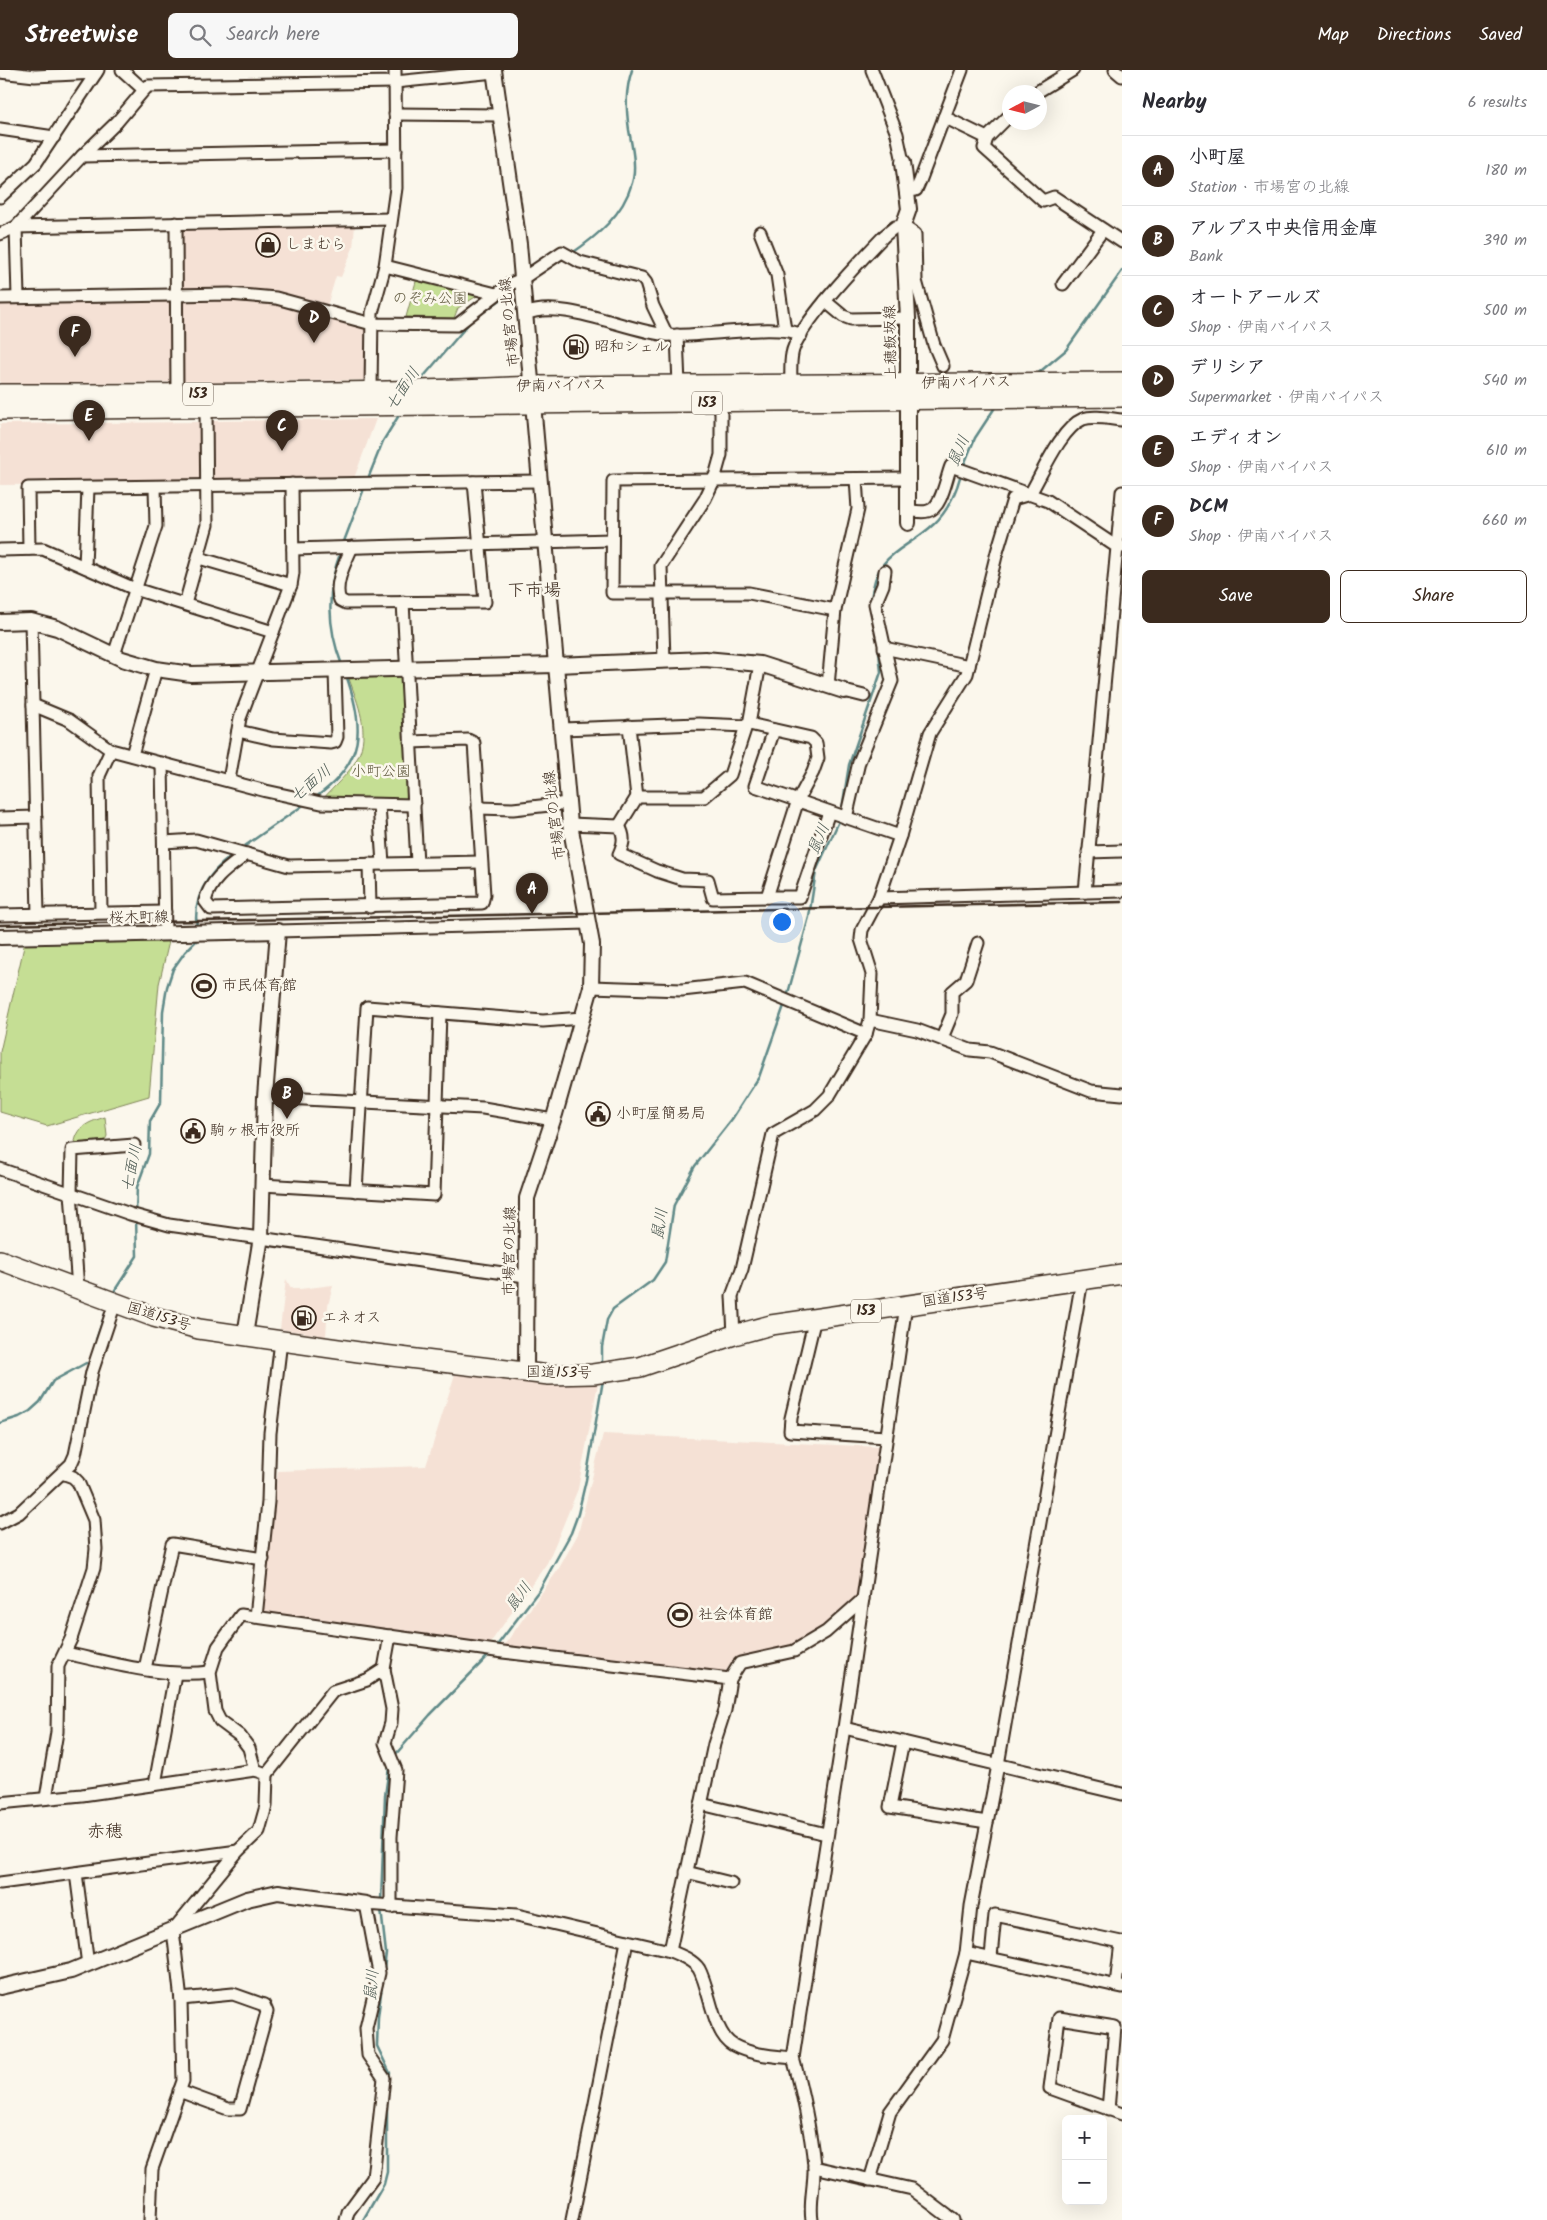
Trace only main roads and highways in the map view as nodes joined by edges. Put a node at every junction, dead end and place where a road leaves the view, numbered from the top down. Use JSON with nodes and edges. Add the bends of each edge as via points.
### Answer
{"nodes":[{"id":1,"x":1122,"y":382,"type":"edge"},
{"id":2,"x":1054,"y":390,"type":"junction"},
{"id":3,"x":908,"y":392,"type":"junction"},
{"id":4,"x":0,"y":394,"type":"edge"},
{"id":5,"x":1122,"y":397,"type":"edge"},
{"id":6,"x":431,"y":398,"type":"junction"},
{"id":7,"x":0,"y":410,"type":"edge"},
{"id":8,"x":0,"y":1260,"type":"edge"},
{"id":9,"x":1122,"y":1274,"type":"edge"}],
"edges":[{"from":1,"to":2,"type":"highway","name":"伊南バイパス","number":"153"},
{"from":2,"to":3,"type":"highway","name":"伊南バイパス","number":"153"},
{"from":2,"to":5,"type":"highway","name":"伊南バイパス","number":"153"},
{"from":3,"to":6,"type":"highway","name":"伊南バイパス","number":"153","via":[[721,403],[534,405]]},
{"from":3,"to":6,"type":"highway","name":"伊南バイパス","number":"153","via":[[791,385],[532,386]]},
{"from":4,"to":6,"type":"highway","name":"伊南バイパス","number":"153","via":[[395,389]]},
{"from":6,"to":7,"type":"highway","name":"伊南バイパス","number":"153","via":[[383,407]]},
{"from":8,"to":9,"type":"highway","name":"国道153号","number":"153","via":[[154,1317],[199,1329],[549,1375],[616,1372],[771,1325]]}]}
